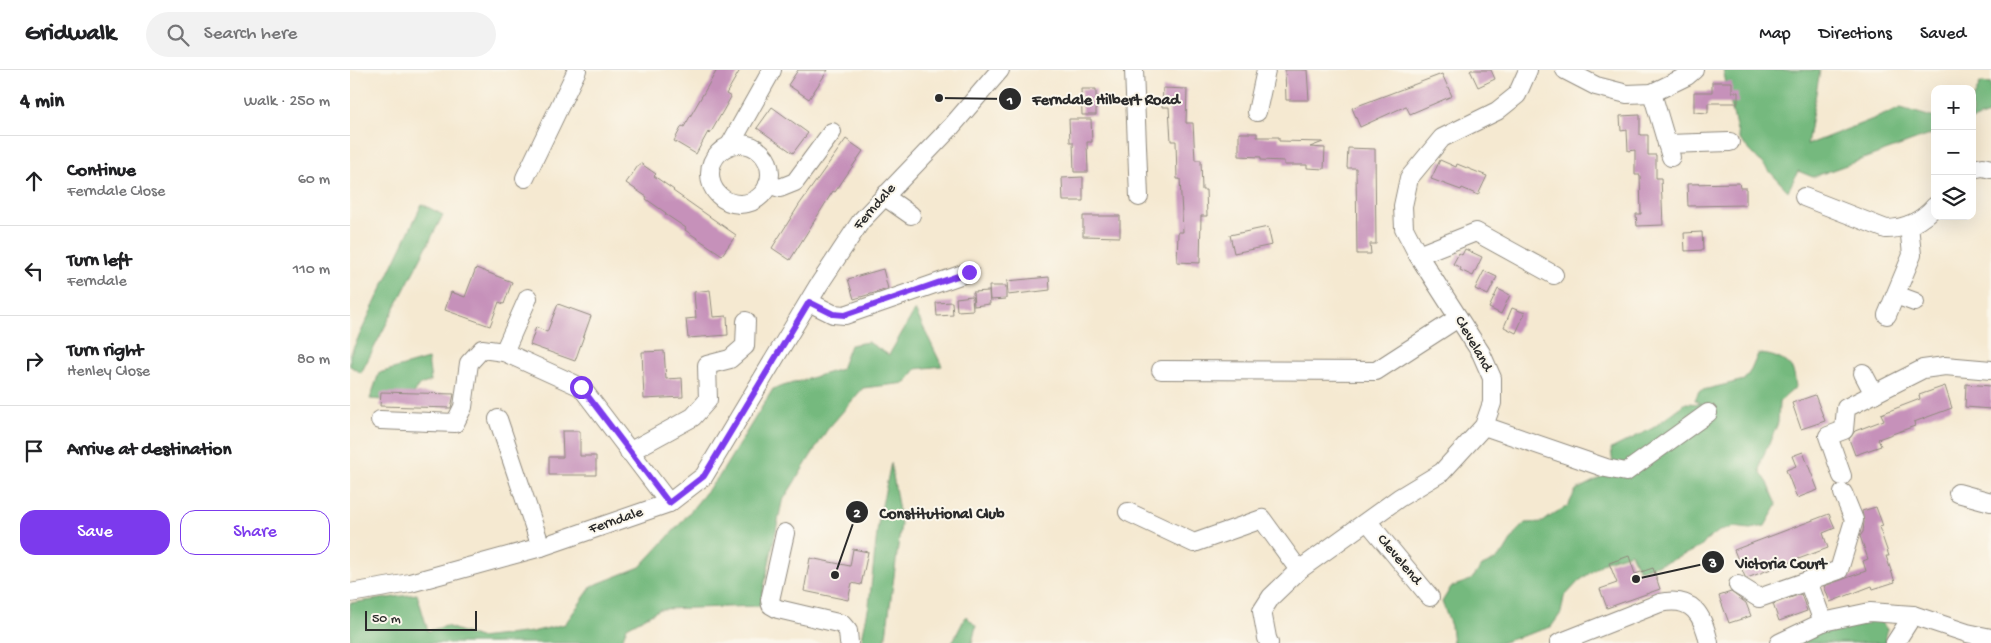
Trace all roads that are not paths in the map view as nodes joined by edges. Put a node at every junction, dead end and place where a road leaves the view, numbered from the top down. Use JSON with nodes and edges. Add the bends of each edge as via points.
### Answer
{"nodes":[{"id":1,"x":577,"y":70,"type":"edge"},
{"id":2,"x":772,"y":70,"type":"edge"},
{"id":3,"x":1000,"y":70,"type":"edge"},
{"id":4,"x":1134,"y":70,"type":"edge"},
{"id":5,"x":1266,"y":70,"type":"edge"},
{"id":6,"x":1528,"y":70,"type":"edge"},
{"id":7,"x":1565,"y":70,"type":"edge"},
{"id":8,"x":1694,"y":70,"type":"edge"},
{"id":9,"x":1652,"y":94,"type":"junction"},
{"id":10,"x":1257,"y":112,"type":"dead end"},
{"id":11,"x":832,"y":132,"type":"dead end"},
{"id":12,"x":1730,"y":142,"type":"dead end"},
{"id":13,"x":730,"y":145,"type":"junction"},
{"id":14,"x":1976,"y":169,"type":"edge"},
{"id":15,"x":1991,"y":169,"type":"edge"},
{"id":16,"x":525,"y":178,"type":"dead end"},
{"id":17,"x":768,"y":184,"type":"junction"},
{"id":18,"x":886,"y":194,"type":"junction"},
{"id":19,"x":1139,"y":197,"type":"dead end"},
{"id":20,"x":1804,"y":197,"type":"dead end"},
{"id":21,"x":1931,"y":211,"type":"edge"},
{"id":22,"x":911,"y":215,"type":"dead end"},
{"id":23,"x":1909,"y":225,"type":"junction"},
{"id":24,"x":1418,"y":255,"type":"junction"},
{"id":25,"x":969,"y":272,"type":"dead end"},
{"id":26,"x":1554,"y":275,"type":"dead end"},
{"id":27,"x":1896,"y":295,"type":"junction"},
{"id":28,"x":528,"y":298,"type":"dead end"},
{"id":29,"x":809,"y":302,"type":"junction"},
{"id":30,"x":1915,"y":302,"type":"dead end"},
{"id":31,"x":1887,"y":315,"type":"dead end"},
{"id":32,"x":1458,"y":318,"type":"junction"},
{"id":33,"x":746,"y":321,"type":"dead end"},
{"id":34,"x":504,"y":352,"type":"junction"},
{"id":35,"x":1161,"y":370,"type":"dead end"},
{"id":36,"x":1991,"y":370,"type":"edge"},
{"id":37,"x":1863,"y":373,"type":"dead end"},
{"id":38,"x":1874,"y":394,"type":"junction"},
{"id":39,"x":1708,"y":413,"type":"dead end"},
{"id":40,"x":498,"y":419,"type":"dead end"},
{"id":41,"x":380,"y":420,"type":"dead end"},
{"id":42,"x":1484,"y":426,"type":"junction"},
{"id":43,"x":629,"y":452,"type":"junction"},
{"id":44,"x":1958,"y":493,"type":"dead end"},
{"id":45,"x":1991,"y":502,"type":"edge"},
{"id":46,"x":669,"y":503,"type":"junction"},
{"id":47,"x":1128,"y":512,"type":"dead end"},
{"id":48,"x":1368,"y":522,"type":"junction"},
{"id":49,"x":785,"y":533,"type":"dead end"},
{"id":50,"x":541,"y":547,"type":"junction"},
{"id":51,"x":1299,"y":570,"type":"junction"},
{"id":52,"x":1808,"y":581,"type":"junction"},
{"id":53,"x":1738,"y":585,"type":"dead end"},
{"id":54,"x":350,"y":594,"type":"edge"},
{"id":55,"x":1430,"y":597,"type":"dead end"},
{"id":56,"x":1913,"y":615,"type":"junction"},
{"id":57,"x":1823,"y":622,"type":"junction"},
{"id":58,"x":1991,"y":638,"type":"edge"},
{"id":59,"x":849,"y":643,"type":"edge"},
{"id":60,"x":1270,"y":643,"type":"edge"},
{"id":61,"x":1559,"y":643,"type":"edge"},
{"id":62,"x":1709,"y":643,"type":"edge"},
{"id":63,"x":1779,"y":643,"type":"edge"},
{"id":64,"x":1895,"y":643,"type":"edge"}],
"edges":[{"from":1,"to":16,"type":"street"},
{"from":2,"to":13,"type":"street"},
{"from":3,"to":18,"type":"street","name":"Ferndale","via":[[951,128]]},
{"from":4,"to":19,"type":"street"},
{"from":5,"to":10,"type":"street"},
{"from":6,"to":24,"type":"street","name":"Cleveland","via":[[1517,95],[1497,111],[1442,138],[1409,178],[1403,206],[1404,228]]},
{"from":7,"to":9,"type":"street","via":[[1596,86],[1627,94]]},
{"from":8,"to":9,"type":"street"},
{"from":9,"to":12,"type":"street","via":[[1669,150]]},
{"from":11,"to":17,"type":"street","via":[[795,182],[780,188]]},
{"from":13,"to":17,"type":"street","via":[[758,149],[769,165]]},
{"from":13,"to":17,"type":"street","via":[[714,158],[710,168],[710,178],[719,195],[738,204],[748,203],[764,192]]},
{"from":14,"to":15,"type":"street"},
{"from":18,"to":22,"type":"street","via":[[891,202]]},
{"from":18,"to":29,"type":"street","name":"Ferndale","via":[[861,221]]},
{"from":20,"to":23,"type":"street","via":[[1886,229]]},
{"from":21,"to":23,"type":"street"},
{"from":23,"to":27,"type":"street","via":[[1912,255]]},
{"from":24,"to":26,"type":"street","via":[[1476,232]]},
{"from":24,"to":32,"type":"street","name":"Cleveland"},
{"from":25,"to":29,"type":"street","via":[[845,315],[833,314]]},
{"from":27,"to":30,"type":"street"},
{"from":27,"to":31,"type":"street"},
{"from":28,"to":34,"type":"street"},
{"from":29,"to":46,"type":"street","name":"Ferndale","via":[[704,476]]},
{"from":32,"to":35,"type":"street","via":[[1376,371]]},
{"from":32,"to":42,"type":"street","name":"Cleveland","via":[[1481,353],[1492,378],[1492,403]]},
{"from":33,"to":43,"type":"street","via":[[745,346],[730,359],[707,366],[708,400],[693,417]]},
{"from":34,"to":41,"type":"street","via":[[482,349],[469,363],[463,407],[455,423]]},
{"from":34,"to":43,"type":"street","via":[[581,387]]},
{"from":36,"to":38,"type":"street","via":[[1945,366],[1923,369]]},
{"from":37,"to":38,"type":"street"},
{"from":38,"to":52,"type":"street","via":[[1846,408],[1844,430],[1828,436],[1854,520],[1839,570]]},
{"from":39,"to":42,"type":"street","via":[[1626,472]]},
{"from":40,"to":50,"type":"street"},
{"from":42,"to":48,"type":"street","name":"Cleveland","via":[[1442,472]]},
{"from":43,"to":46,"type":"street"},
{"from":44,"to":45,"type":"street"},
{"from":46,"to":50,"type":"street","name":"Ferndale"},
{"from":47,"to":51,"type":"street","via":[[1194,543],[1262,520]]},
{"from":48,"to":51,"type":"street","name":"Cleveland"},
{"from":48,"to":55,"type":"street","name":"Clevelend"},
{"from":49,"to":59,"type":"street","via":[[771,605],[778,610],[842,624],[848,631]]},
{"from":50,"to":54,"type":"street","name":"Ferndale","via":[[410,583]]},
{"from":51,"to":60,"type":"street","name":"Cleveland","via":[[1271,597],[1262,611]]},
{"from":52,"to":53,"type":"street","via":[[1759,598]]},
{"from":52,"to":57,"type":"street"},
{"from":56,"to":57,"type":"street","via":[[1870,612]]},
{"from":56,"to":58,"type":"street"},
{"from":56,"to":64,"type":"street"},
{"from":57,"to":63,"type":"street"},
{"from":61,"to":62,"type":"street","via":[[1673,600],[1684,603],[1702,617]]}]}
